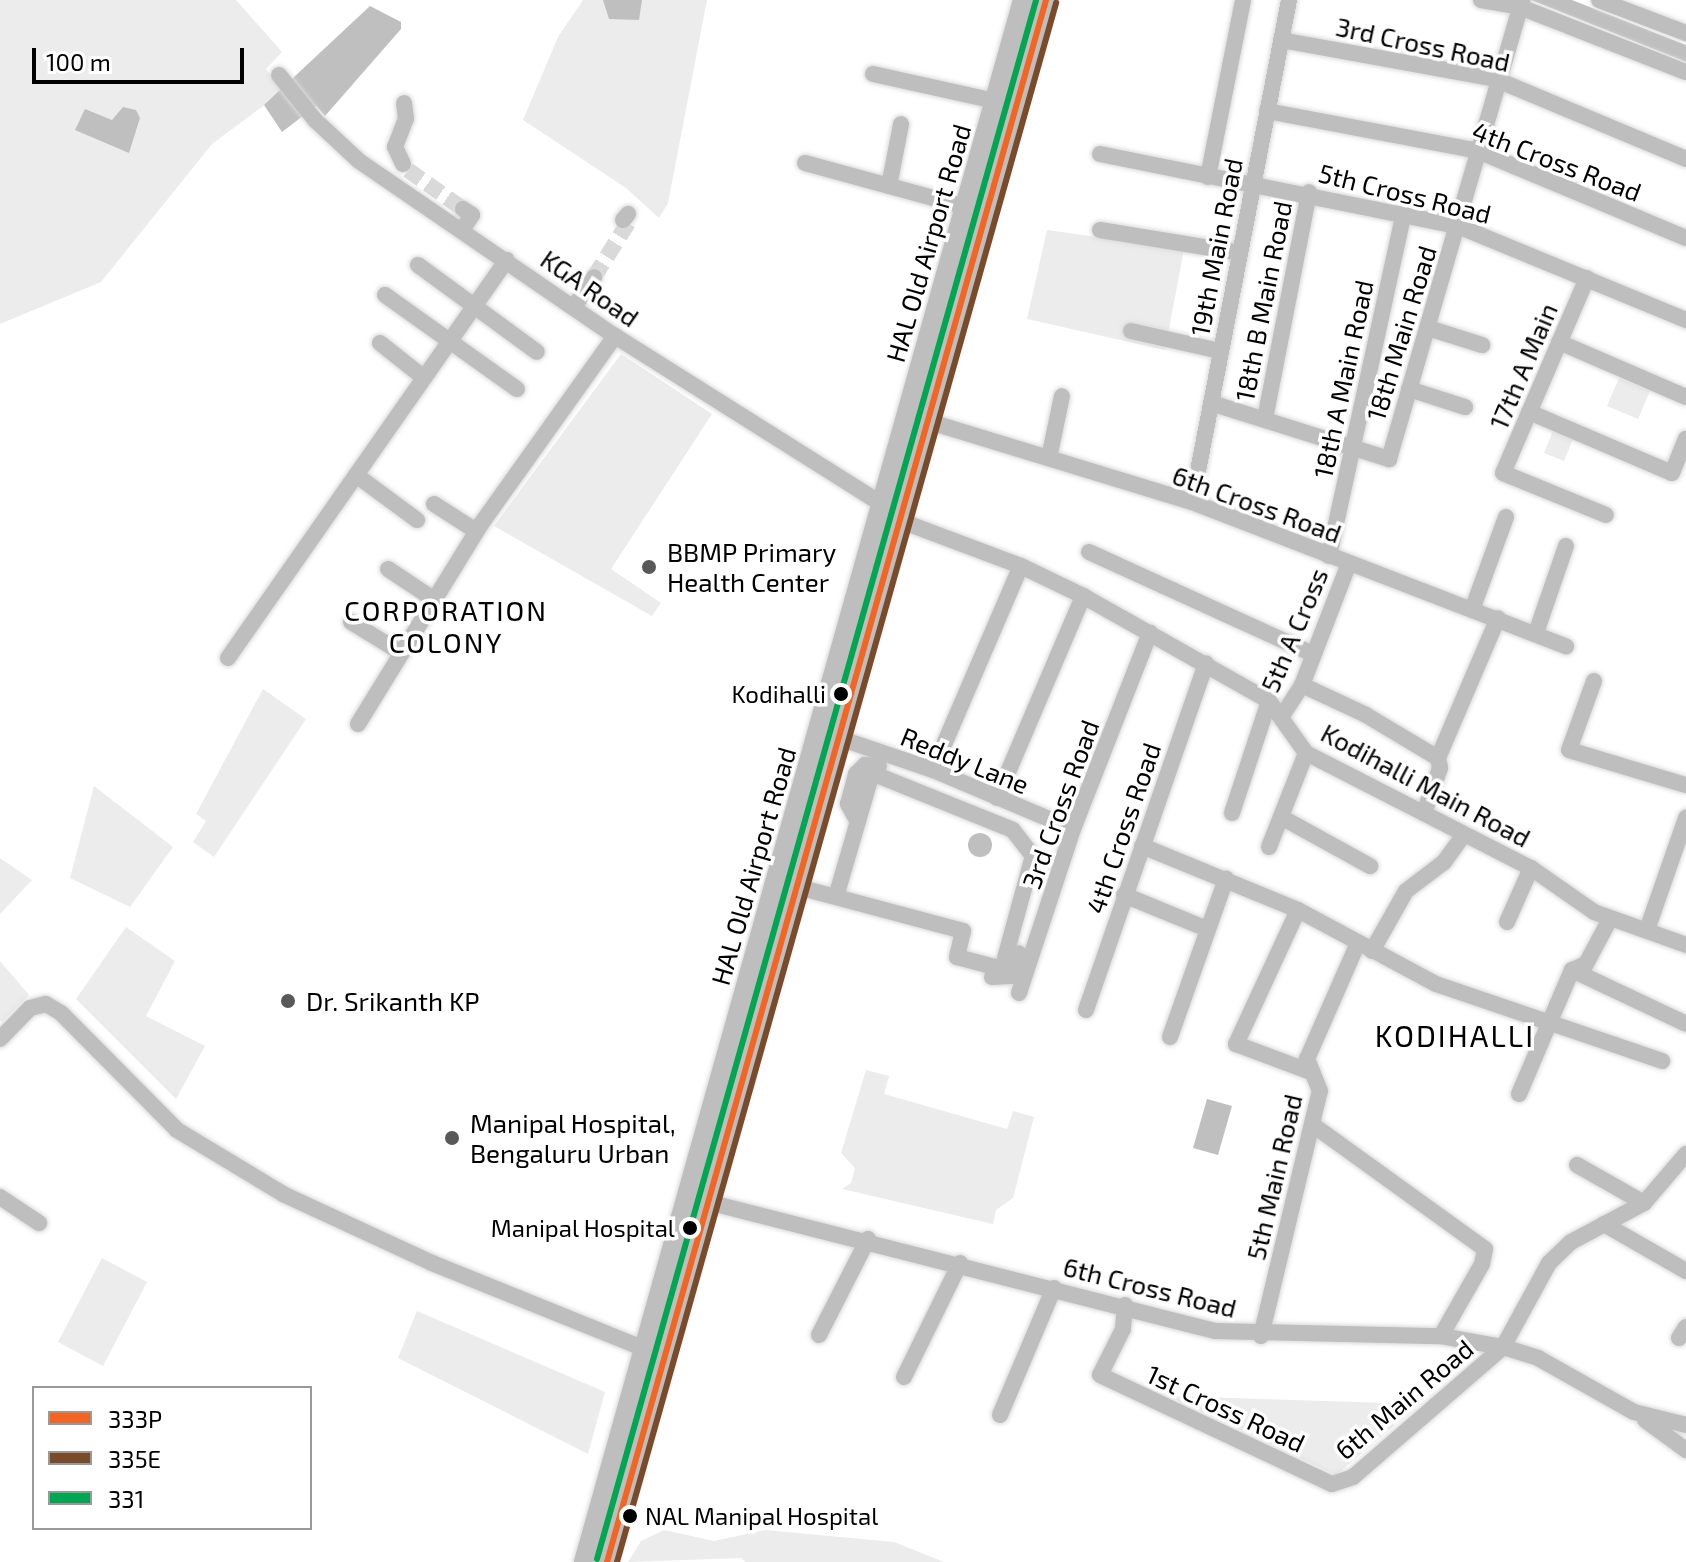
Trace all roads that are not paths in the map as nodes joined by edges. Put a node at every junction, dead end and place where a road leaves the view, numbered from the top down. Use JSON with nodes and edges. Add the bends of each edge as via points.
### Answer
{"nodes":[{"id":1,"x":1023,"y":0,"type":"edge"},
{"id":2,"x":1046,"y":0,"type":"edge"},
{"id":3,"x":1243,"y":0,"type":"edge"},
{"id":4,"x":1289,"y":0,"type":"edge"},
{"id":5,"x":1481,"y":0,"type":"edge"},
{"id":6,"x":1599,"y":0,"type":"edge"},
{"id":7,"x":1521,"y":3,"type":"edge"},
{"id":8,"x":1635,"y":6,"type":"edge"},
{"id":9,"x":1686,"y":33,"type":"edge"},
{"id":10,"x":1281,"y":40,"type":"junction"},
{"id":11,"x":1686,"y":72,"type":"edge"},
{"id":12,"x":873,"y":74,"type":"dead end"},
{"id":13,"x":1495,"y":79,"type":"junction"},
{"id":14,"x":283,"y":81,"type":"dead end"},
{"id":15,"x":985,"y":99,"type":"junction"},
{"id":16,"x":404,"y":103,"type":"dead end"},
{"id":17,"x":1267,"y":111,"type":"junction"},
{"id":18,"x":901,"y":124,"type":"dead end"},
{"id":19,"x":1478,"y":151,"type":"junction"},
{"id":20,"x":1100,"y":154,"type":"dead end"},
{"id":21,"x":1686,"y":159,"type":"edge"},
{"id":22,"x":805,"y":163,"type":"dead end"},
{"id":23,"x":1208,"y":177,"type":"junction"},
{"id":24,"x":1253,"y":183,"type":"junction"},
{"id":25,"x":889,"y":186,"type":"junction"},
{"id":26,"x":398,"y":187,"type":"junction"},
{"id":27,"x":1309,"y":192,"type":"junction"},
{"id":28,"x":966,"y":207,"type":"junction"},
{"id":29,"x":463,"y":209,"type":"dead end"},
{"id":30,"x":1404,"y":213,"type":"junction"},
{"id":31,"x":1458,"y":226,"type":"junction"},
{"id":32,"x":462,"y":230,"type":"junction"},
{"id":33,"x":1100,"y":230,"type":"dead end"},
{"id":34,"x":1686,"y":238,"type":"edge"},
{"id":35,"x":1240,"y":253,"type":"junction"},
{"id":36,"x":507,"y":260,"type":"junction"},
{"id":37,"x":418,"y":265,"type":"dead end"},
{"id":38,"x":591,"y":275,"type":"tunnel mouth"},
{"id":39,"x":1587,"y":278,"type":"junction"},
{"id":40,"x":385,"y":295,"type":"dead end"},
{"id":41,"x":571,"y":304,"type":"junction"},
{"id":42,"x":476,"y":305,"type":"junction"},
{"id":43,"x":1686,"y":320,"type":"edge"},
{"id":44,"x":1428,"y":328,"type":"junction"},
{"id":45,"x":1131,"y":331,"type":"dead end"},
{"id":46,"x":615,"y":336,"type":"junction"},
{"id":47,"x":1559,"y":342,"type":"junction"},
{"id":48,"x":380,"y":343,"type":"dead end"},
{"id":49,"x":451,"y":344,"type":"junction"},
{"id":50,"x":1482,"y":345,"type":"dead end"},
{"id":51,"x":1220,"y":351,"type":"junction"},
{"id":52,"x":537,"y":352,"type":"dead end"},
{"id":53,"x":424,"y":378,"type":"junction"},
{"id":54,"x":517,"y":389,"type":"dead end"},
{"id":55,"x":1409,"y":389,"type":"junction"},
{"id":56,"x":1062,"y":396,"type":"dead end"},
{"id":57,"x":1686,"y":397,"type":"edge"},
{"id":58,"x":1211,"y":403,"type":"junction"},
{"id":59,"x":1465,"y":407,"type":"dead end"},
{"id":60,"x":1529,"y":412,"type":"junction"},
{"id":61,"x":1265,"y":419,"type":"junction"},
{"id":62,"x":927,"y":421,"type":"junction"},
{"id":63,"x":1686,"y":439,"type":"edge"},
{"id":64,"x":1353,"y":446,"type":"junction"},
{"id":65,"x":1049,"y":458,"type":"junction"},
{"id":66,"x":356,"y":475,"type":"junction"},
{"id":67,"x":1192,"y":502,"type":"junction"},
{"id":68,"x":434,"y":504,"type":"dead end"},
{"id":69,"x":882,"y":504,"type":"junction"},
{"id":70,"x":1606,"y":515,"type":"dead end"},
{"id":71,"x":1506,"y":517,"type":"dead end"},
{"id":72,"x":417,"y":520,"type":"dead end"},
{"id":73,"x":901,"y":521,"type":"junction"},
{"id":74,"x":476,"y":531,"type":"junction"},
{"id":75,"x":1566,"y":546,"type":"dead end"},
{"id":76,"x":1089,"y":552,"type":"dead end"},
{"id":77,"x":1329,"y":556,"type":"junction"},
{"id":78,"x":1349,"y":563,"type":"junction"},
{"id":79,"x":1021,"y":566,"type":"junction"},
{"id":80,"x":388,"y":569,"type":"dead end"},
{"id":81,"x":1083,"y":596,"type":"junction"},
{"id":82,"x":433,"y":599,"type":"junction"},
{"id":83,"x":1472,"y":610,"type":"junction"},
{"id":84,"x":1498,"y":618,"type":"junction"},
{"id":85,"x":351,"y":622,"type":"dead end"},
{"id":86,"x":1150,"y":633,"type":"junction"},
{"id":87,"x":1536,"y":633,"type":"junction"},
{"id":88,"x":1566,"y":646,"type":"dead end"},
{"id":89,"x":400,"y":652,"type":"junction"},
{"id":90,"x":1313,"y":654,"type":"junction"},
{"id":91,"x":228,"y":658,"type":"dead end"},
{"id":92,"x":1206,"y":663,"type":"junction"},
{"id":93,"x":1594,"y":681,"type":"dead end"},
{"id":94,"x":1302,"y":685,"type":"junction"},
{"id":95,"x":1269,"y":701,"type":"junction"},
{"id":96,"x":1282,"y":716,"type":"junction"},
{"id":97,"x":358,"y":724,"type":"dead end"},
{"id":98,"x":839,"y":738,"type":"junction"},
{"id":99,"x":1306,"y":753,"type":"junction"},
{"id":100,"x":1438,"y":758,"type":"junction"},
{"id":101,"x":879,"y":766,"type":"dead end"},
{"id":102,"x":933,"y":770,"type":"junction"},
{"id":103,"x":1686,"y":785,"type":"edge"},
{"id":104,"x":997,"y":798,"type":"junction"},
{"id":105,"x":1232,"y":813,"type":"dead end"},
{"id":106,"x":1424,"y":813,"type":"junction"},
{"id":107,"x":1281,"y":817,"type":"junction"},
{"id":108,"x":1686,"y":818,"type":"edge"},
{"id":109,"x":858,"y":822,"type":"junction"},
{"id":110,"x":1073,"y":829,"type":"junction"},
{"id":111,"x":1463,"y":836,"type":"junction"},
{"id":112,"x":1142,"y":846,"type":"junction"},
{"id":113,"x":1269,"y":847,"type":"dead end"},
{"id":114,"x":1370,"y":866,"type":"dead end"},
{"id":115,"x":1531,"y":868,"type":"junction"},
{"id":116,"x":1226,"y":879,"type":"junction"},
{"id":117,"x":798,"y":887,"type":"junction"},
{"id":118,"x":1124,"y":895,"type":"junction"},
{"id":119,"x":836,"y":897,"type":"junction"},
{"id":120,"x":1298,"y":910,"type":"junction"},
{"id":121,"x":1610,"y":919,"type":"junction"},
{"id":122,"x":1507,"y":922,"type":"dead end"},
{"id":123,"x":1207,"y":929,"type":"junction"},
{"id":124,"x":1647,"y":930,"type":"junction"},
{"id":125,"x":1686,"y":945,"type":"edge"},
{"id":126,"x":1365,"y":947,"type":"junction"},
{"id":127,"x":1019,"y":953,"type":"dead end"},
{"id":128,"x":967,"y":960,"type":"junction"},
{"id":129,"x":1572,"y":970,"type":"junction"},
{"id":130,"x":1019,"y":993,"type":"dead end"},
{"id":131,"x":1086,"y":1010,"type":"dead end"},
{"id":132,"x":1552,"y":1023,"type":"junction"},
{"id":133,"x":1686,"y":1024,"type":"edge"},
{"id":134,"x":1170,"y":1037,"type":"dead end"},
{"id":135,"x":0,"y":1039,"type":"edge"},
{"id":136,"x":1662,"y":1061,"type":"dead end"},
{"id":137,"x":1313,"y":1073,"type":"junction"},
{"id":138,"x":1519,"y":1094,"type":"dead end"},
{"id":139,"x":1313,"y":1125,"type":"junction"},
{"id":140,"x":1686,"y":1154,"type":"edge"},
{"id":141,"x":1577,"y":1165,"type":"dead end"},
{"id":142,"x":703,"y":1192,"type":"junction"},
{"id":143,"x":0,"y":1197,"type":"edge"},
{"id":144,"x":1644,"y":1203,"type":"junction"},
{"id":145,"x":39,"y":1223,"type":"dead end"},
{"id":146,"x":1604,"y":1224,"type":"junction"},
{"id":147,"x":868,"y":1239,"type":"junction"},
{"id":148,"x":960,"y":1263,"type":"junction"},
{"id":149,"x":1686,"y":1271,"type":"edge"},
{"id":150,"x":1054,"y":1288,"type":"junction"},
{"id":151,"x":1125,"y":1305,"type":"junction"},
{"id":152,"x":819,"y":1335,"type":"dead end"},
{"id":153,"x":1261,"y":1336,"type":"junction"},
{"id":154,"x":1441,"y":1336,"type":"junction"},
{"id":155,"x":1503,"y":1347,"type":"junction"},
{"id":156,"x":645,"y":1349,"type":"junction"},
{"id":157,"x":904,"y":1377,"type":"dead end"},
{"id":158,"x":1634,"y":1412,"type":"junction"},
{"id":159,"x":1000,"y":1415,"type":"dead end"},
{"id":160,"x":1686,"y":1425,"type":"edge"},
{"id":161,"x":1686,"y":1450,"type":"edge"},
{"id":162,"x":1332,"y":1484,"type":"joint"},
{"id":163,"x":584,"y":1562,"type":"edge"},
{"id":164,"x":607,"y":1562,"type":"edge"}],
"edges":[{"from":1,"to":15,"type":"main road","name":"HAL Old Airport Road"},
{"from":2,"to":62,"type":"main road","name":"HAL Old Airport Road"},
{"from":3,"to":23,"type":"street"},
{"from":4,"to":10,"type":"street","name":"19th Main Road"},
{"from":5,"to":7,"type":"street"},
{"from":6,"to":8,"type":"street"},
{"from":7,"to":11,"type":"street"},
{"from":7,"to":13,"type":"street","name":"18th Main Road"},
{"from":8,"to":9,"type":"street"},
{"from":10,"to":13,"type":"street","name":"3rd Cross Road"},
{"from":10,"to":17,"type":"street","name":"19th Main Road"},
{"from":12,"to":15,"type":"street"},
{"from":13,"to":19,"type":"street","name":"18th Main Road"},
{"from":13,"to":21,"type":"street","name":"3rd Cross Road"},
{"from":14,"to":26,"type":"street","name":"KGA Road","via":[[339,145]]},
{"from":15,"to":28,"type":"main road","name":"HAL Old Airport Road"},
{"from":16,"to":26,"type":"street","via":[[406,119],[395,147],[405,167]]},
{"from":17,"to":19,"type":"street","name":"4th Cross Road"},
{"from":17,"to":24,"type":"street","name":"19th Main Road"},
{"from":18,"to":25,"type":"street"},
{"from":19,"to":31,"type":"street","name":"18th Main Road"},
{"from":19,"to":34,"type":"street","name":"4th Cross Road"},
{"from":20,"to":23,"type":"street","name":"5th Cross Road"},
{"from":22,"to":25,"type":"street"},
{"from":23,"to":24,"type":"street","name":"5th Cross Road"},
{"from":24,"to":27,"type":"street","name":"5th Cross Road"},
{"from":24,"to":35,"type":"street","name":"19th Main Road"},
{"from":25,"to":28,"type":"street"},
{"from":26,"to":32,"type":"street","name":"KGA Road"},
{"from":27,"to":30,"type":"street","name":"5th Cross Road"},
{"from":27,"to":61,"type":"street","name":"18th B Main Road"},
{"from":28,"to":69,"type":"main road","name":"HAL Old Airport Road"},
{"from":29,"to":32,"type":"street","via":[[472,215]]},
{"from":30,"to":31,"type":"street","name":"5th Cross Road"},
{"from":30,"to":64,"type":"street","name":"18th A Main Road"},
{"from":31,"to":39,"type":"street","name":"5th Cross Road"},
{"from":31,"to":44,"type":"street","name":"18th Main Road"},
{"from":32,"to":36,"type":"street","name":"KGA Road"},
{"from":33,"to":35,"type":"street"},
{"from":35,"to":51,"type":"street","name":"19th Main Road"},
{"from":36,"to":41,"type":"street","name":"KGA Road"},
{"from":36,"to":42,"type":"street"},
{"from":37,"to":42,"type":"street"},
{"from":38,"to":41,"type":"street"},
{"from":39,"to":43,"type":"street","name":"5th Cross Road"},
{"from":39,"to":47,"type":"street","name":"17th A Main"},
{"from":40,"to":49,"type":"street"},
{"from":41,"to":46,"type":"street","name":"KGA Road"},
{"from":42,"to":49,"type":"street"},
{"from":42,"to":52,"type":"street"},
{"from":44,"to":50,"type":"street"},
{"from":44,"to":55,"type":"street","name":"18th Main Road"},
{"from":45,"to":51,"type":"street"},
{"from":46,"to":69,"type":"street","name":"KGA Road"},
{"from":46,"to":74,"type":"street"},
{"from":47,"to":57,"type":"street"},
{"from":47,"to":60,"type":"street","name":"17th A Main"},
{"from":48,"to":53,"type":"street"},
{"from":49,"to":53,"type":"street"},
{"from":49,"to":54,"type":"street"},
{"from":51,"to":58,"type":"street","name":"19th Main Road"},
{"from":53,"to":66,"type":"street"},
{"from":55,"to":59,"type":"street"},
{"from":55,"to":64,"type":"street","name":"18th Main Road","via":[[1389,459]]},
{"from":56,"to":65,"type":"street"},
{"from":58,"to":61,"type":"street"},
{"from":58,"to":67,"type":"street","name":"19th Main Road"},
{"from":60,"to":63,"type":"street","via":[[1672,473]]},
{"from":60,"to":70,"type":"street","name":"17th A Main","via":[[1503,473]]},
{"from":61,"to":64,"type":"street"},
{"from":62,"to":65,"type":"street","name":"6th Cross Road"},
{"from":62,"to":73,"type":"main road","name":"HAL Old Airport Road"},
{"from":64,"to":77,"type":"street","name":"18th A Main Road"},
{"from":65,"to":67,"type":"street","name":"6th Cross Road"},
{"from":66,"to":72,"type":"street"},
{"from":66,"to":91,"type":"street"},
{"from":67,"to":77,"type":"street","name":"6th Cross Road"},
{"from":68,"to":74,"type":"street"},
{"from":69,"to":142,"type":"main road","name":"HAL Old Airport Road"},
{"from":71,"to":83,"type":"street"},
{"from":73,"to":79,"type":"street","name":"Kodihalli Main Road"},
{"from":73,"to":98,"type":"main road","name":"HAL Old Airport Road"},
{"from":74,"to":82,"type":"street"},
{"from":75,"to":87,"type":"street"},
{"from":76,"to":90,"type":"street"},
{"from":77,"to":78,"type":"street","name":"6th Cross Road"},
{"from":78,"to":83,"type":"street","name":"6th Cross Road"},
{"from":78,"to":90,"type":"street","name":"5th A Cross"},
{"from":79,"to":81,"type":"street","name":"Kodihalli Main Road"},
{"from":79,"to":102,"type":"street"},
{"from":80,"to":82,"type":"street"},
{"from":81,"to":86,"type":"street","name":"Kodihalli Main Road"},
{"from":81,"to":104,"type":"street"},
{"from":82,"to":89,"type":"street"},
{"from":83,"to":84,"type":"street","name":"6th Cross Road"},
{"from":84,"to":87,"type":"street","name":"6th Cross Road"},
{"from":84,"to":100,"type":"street"},
{"from":85,"to":89,"type":"street"},
{"from":86,"to":92,"type":"street","name":"Kodihalli Main Road"},
{"from":86,"to":110,"type":"street","name":"3rd Cross Road"},
{"from":87,"to":88,"type":"street","name":"6th Cross Road"},
{"from":89,"to":97,"type":"street"},
{"from":90,"to":94,"type":"street","name":"5th A Cross"},
{"from":92,"to":95,"type":"street","name":"Kodihalli Main Road"},
{"from":92,"to":112,"type":"street","name":"4th Cross Road"},
{"from":93,"to":103,"type":"street","via":[[1569,750]]},
{"from":94,"to":96,"type":"street","name":"5th A Cross"},
{"from":94,"to":100,"type":"street"},
{"from":95,"to":96,"type":"street","name":"Kodihalli Main Road"},
{"from":95,"to":105,"type":"street"},
{"from":96,"to":99,"type":"street","name":"Kodihalli Main Road"},
{"from":98,"to":102,"type":"street","name":"Reddy Lane"},
{"from":98,"to":117,"type":"main road","name":"HAL Old Airport Road"},
{"from":99,"to":106,"type":"street","name":"Kodihalli Main Road"},
{"from":99,"to":107,"type":"street"},
{"from":100,"to":106,"type":"street"},
{"from":101,"to":109,"type":"street","via":[[865,765],[856,774],[848,804]]},
{"from":102,"to":104,"type":"street","name":"Reddy Lane"},
{"from":104,"to":110,"type":"street","name":"Reddy Lane"},
{"from":106,"to":111,"type":"street","name":"Kodihalli Main Road"},
{"from":107,"to":113,"type":"street"},
{"from":107,"to":114,"type":"street"},
{"from":108,"to":124,"type":"street"},
{"from":109,"to":119,"type":"street"},
{"from":109,"to":128,"type":"street","via":[[872,773],[1013,830],[1033,856],[1002,969]]},
{"from":110,"to":130,"type":"street","name":"3rd Cross Road"},
{"from":111,"to":115,"type":"street","name":"Kodihalli Main Road"},
{"from":111,"to":126,"type":"street","name":"5th Main Road","via":[[1444,862],[1406,891]]},
{"from":112,"to":116,"type":"street"},
{"from":112,"to":118,"type":"street","name":"4th Cross Road"},
{"from":115,"to":121,"type":"street","name":"Kodihalli Main Road"},
{"from":115,"to":122,"type":"street"},
{"from":116,"to":120,"type":"street"},
{"from":116,"to":123,"type":"street"},
{"from":117,"to":119,"type":"street"},
{"from":117,"to":142,"type":"main road","name":"HAL Old Airport Road"},
{"from":118,"to":123,"type":"street"},
{"from":118,"to":131,"type":"street","name":"4th Cross Road"},
{"from":119,"to":128,"type":"street","via":[[963,931],[957,957]]},
{"from":120,"to":126,"type":"street"},
{"from":120,"to":137,"type":"street","via":[[1236,1044]]},
{"from":121,"to":124,"type":"street","name":"Kodihalli Main Road"},
{"from":121,"to":129,"type":"street","via":[[1586,964]]},
{"from":123,"to":134,"type":"street"},
{"from":124,"to":125,"type":"street","name":"Kodihalli Main Road"},
{"from":126,"to":132,"type":"street","via":[[1436,984]]},
{"from":126,"to":137,"type":"street","name":"5th Main Road","via":[[1307,1059]]},
{"from":127,"to":128,"type":"street","via":[[1014,972],[1004,980],[973,972]]},
{"from":129,"to":132,"type":"street"},
{"from":129,"to":133,"type":"street"},
{"from":132,"to":136,"type":"street"},
{"from":132,"to":138,"type":"street"},
{"from":135,"to":156,"type":"street","via":[[30,1008],[46,1004],[177,1130],[283,1194],[446,1269]]},
{"from":137,"to":139,"type":"street","name":"5th Main Road","via":[[1320,1091]]},
{"from":139,"to":153,"type":"street","name":"5th Main Road"},
{"from":139,"to":154,"type":"street","via":[[1485,1249],[1482,1264]]},
{"from":140,"to":144,"type":"street"},
{"from":141,"to":144,"type":"street"},
{"from":142,"to":147,"type":"street","name":"6th Cross Road","via":[[739,1207]]},
{"from":142,"to":156,"type":"main road","name":"HAL Old Airport Road"},
{"from":142,"to":164,"type":"main road","name":"HAL Old Airport Road"},
{"from":143,"to":145,"type":"street"},
{"from":144,"to":146,"type":"street"},
{"from":146,"to":149,"type":"street"},
{"from":146,"to":155,"type":"street","via":[[1571,1242],[1549,1263]]},
{"from":147,"to":148,"type":"street","name":"6th Cross Road"},
{"from":147,"to":152,"type":"street"},
{"from":148,"to":150,"type":"street","name":"6th Cross Road"},
{"from":148,"to":157,"type":"street"},
{"from":150,"to":151,"type":"street","name":"6th Cross Road"},
{"from":150,"to":159,"type":"street"},
{"from":151,"to":153,"type":"street","name":"6th Cross Road","via":[[1215,1331]]},
{"from":151,"to":162,"type":"street","name":"1st Cross Road","via":[[1123,1329],[1100,1375]]},
{"from":153,"to":154,"type":"street","name":"6th Cross Road"},
{"from":154,"to":155,"type":"street","name":"6th Cross Road"},
{"from":155,"to":158,"type":"street","name":"6th Cross Road","via":[[1538,1358]]},
{"from":155,"to":162,"type":"street","name":"6th Main Road","via":[[1353,1477]]},
{"from":156,"to":163,"type":"main road","name":"HAL Old Airport Road"},
{"from":158,"to":160,"type":"street","name":"6th Cross Road"},
{"from":158,"to":161,"type":"street"}]}
